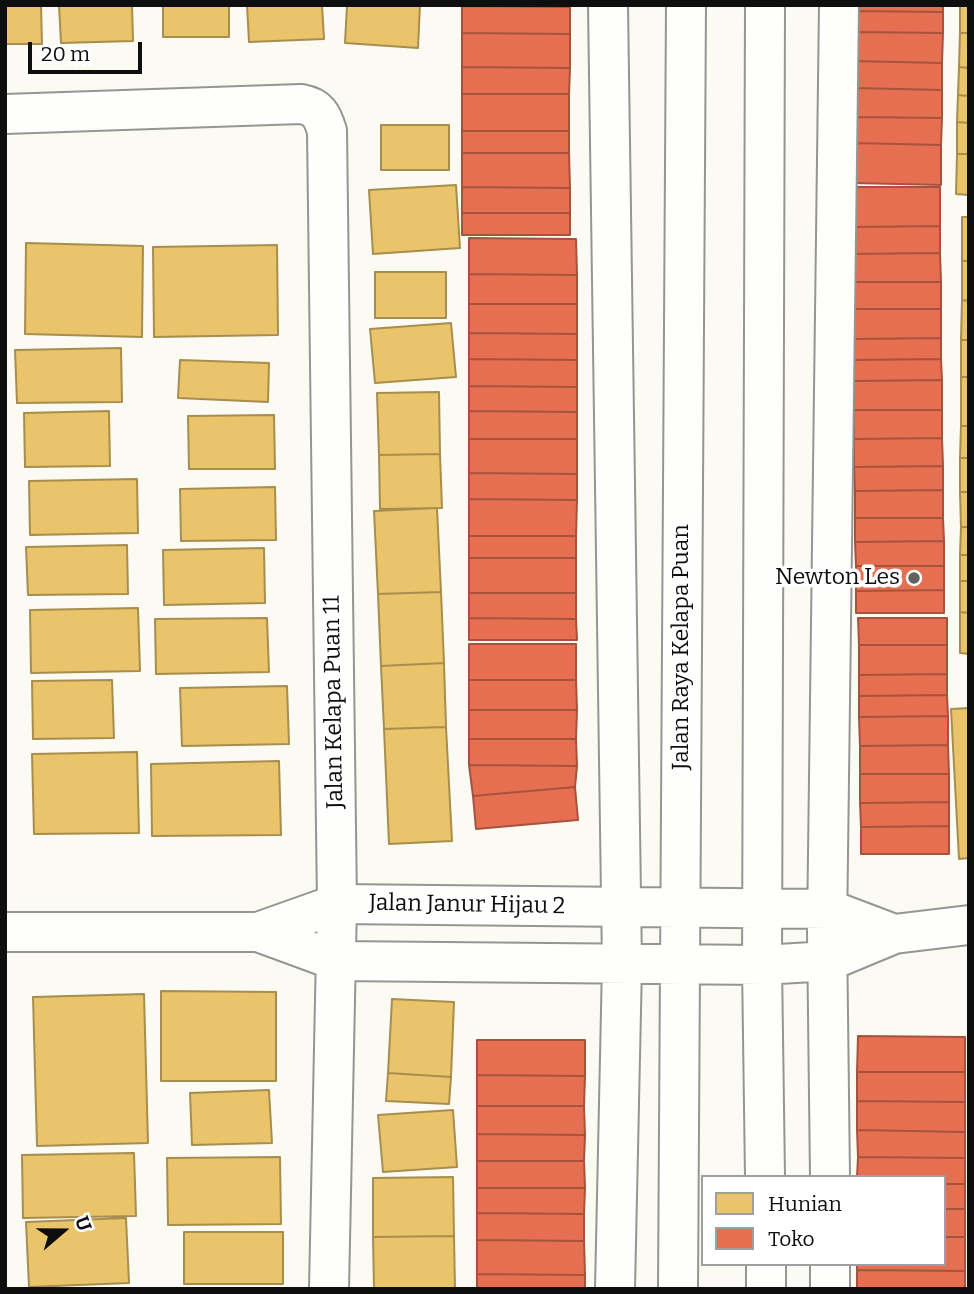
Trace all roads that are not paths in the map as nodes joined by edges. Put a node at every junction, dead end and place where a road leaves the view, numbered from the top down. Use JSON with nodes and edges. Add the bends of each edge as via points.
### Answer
{"nodes":[{"id":1,"x":608,"y":5,"type":"edge"},
{"id":2,"x":686,"y":5,"type":"edge"},
{"id":3,"x":765,"y":5,"type":"edge"},
{"id":4,"x":839,"y":5,"type":"edge"},
{"id":5,"x":5,"y":114,"type":"edge"},
{"id":6,"x":337,"y":904,"type":"junction"},
{"id":7,"x":680,"y":906,"type":"junction"},
{"id":8,"x":619,"y":907,"type":"junction"},
{"id":9,"x":762,"y":907,"type":"junction"},
{"id":10,"x":828,"y":909,"type":"junction"},
{"id":11,"x":969,"y":925,"type":"edge"},
{"id":12,"x":5,"y":932,"type":"edge"},
{"id":13,"x":258,"y":932,"type":"junction"},
{"id":14,"x":894,"y":934,"type":"junction"},
{"id":15,"x":337,"y":961,"type":"junction"},
{"id":16,"x":829,"y":961,"type":"junction"},
{"id":17,"x":680,"y":963,"type":"junction"},
{"id":18,"x":622,"y":964,"type":"junction"},
{"id":19,"x":762,"y":965,"type":"junction"},
{"id":20,"x":765,"y":1175,"type":"edge"},
{"id":21,"x":830,"y":1175,"type":"edge"},
{"id":22,"x":766,"y":1266,"type":"edge"},
{"id":23,"x":830,"y":1266,"type":"edge"},
{"id":24,"x":329,"y":1289,"type":"edge"},
{"id":25,"x":615,"y":1289,"type":"edge"},
{"id":26,"x":678,"y":1289,"type":"edge"},
{"id":27,"x":766,"y":1289,"type":"edge"},
{"id":28,"x":830,"y":1289,"type":"edge"}],
"edges":[{"from":1,"to":8,"type":"street"},
{"from":2,"to":7,"type":"street","name":"Jalan Raya Kelapa Puan"},
{"from":3,"to":9,"type":"street"},
{"from":4,"to":10,"type":"street"},
{"from":5,"to":6,"type":"street","name":"Jalan Kelapa Puan 11","via":[[301,104],[322,115],[327,131]]},
{"from":6,"to":8,"type":"street","name":"Jalan Janur Hijau 2"},
{"from":6,"to":13,"type":"street","name":"Jalan Janur Hijau 2"},
{"from":6,"to":15,"type":"street","name":"Jalan Kelapa Puan 11"},
{"from":7,"to":8,"type":"street","name":"Jalan Janur Hijau 2"},
{"from":7,"to":9,"type":"street","name":"Jalan Janur Hijau 2"},
{"from":7,"to":17,"type":"street","name":"Jalan Raya Kelapa Puan"},
{"from":8,"to":18,"type":"street"},
{"from":9,"to":10,"type":"street","name":"Jalan Janur Hijau 2"},
{"from":9,"to":19,"type":"street"},
{"from":10,"to":14,"type":"street","name":"Jalan Janur Hijau 2"},
{"from":10,"to":16,"type":"street"},
{"from":11,"to":14,"type":"street"},
{"from":12,"to":13,"type":"street","name":"Jalan Janur Hijau 2"},
{"from":13,"to":15,"type":"street","name":"Jalan Janur Hijau 2"},
{"from":14,"to":16,"type":"street","name":"Jalan Janur Hijau 2"},
{"from":15,"to":18,"type":"street","name":"Jalan Janur Hijau 2"},
{"from":15,"to":24,"type":"street","name":"Jalan Kelapa Puan 11"},
{"from":16,"to":19,"type":"street","name":"Jalan Janur Hijau 2"},
{"from":16,"to":21,"type":"street"},
{"from":17,"to":18,"type":"street","name":"Jalan Janur Hijau 2"},
{"from":17,"to":19,"type":"street","name":"Jalan Janur Hijau 2"},
{"from":17,"to":26,"type":"street","name":"Jalan Raya Kelapa Puan"},
{"from":18,"to":25,"type":"street"},
{"from":19,"to":20,"type":"street"},
{"from":22,"to":27,"type":"street"},
{"from":23,"to":28,"type":"street"}]}
